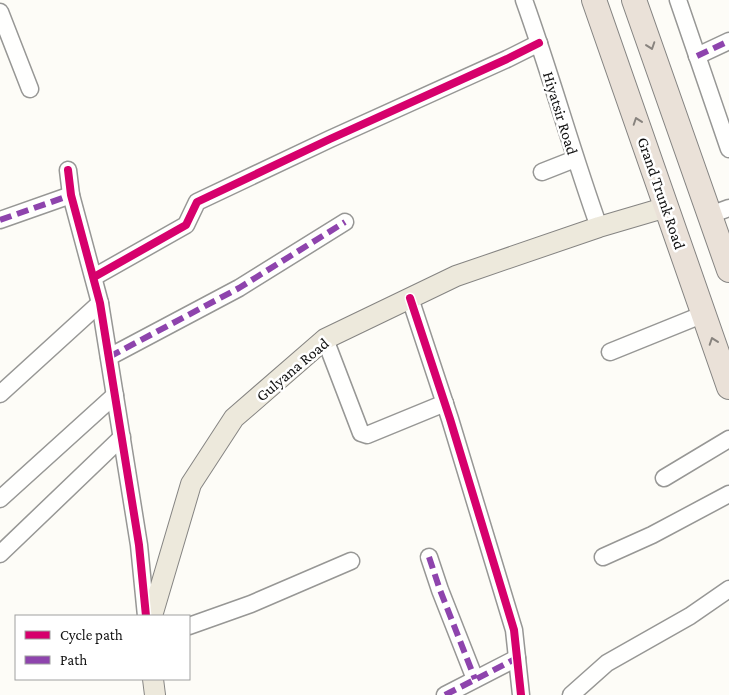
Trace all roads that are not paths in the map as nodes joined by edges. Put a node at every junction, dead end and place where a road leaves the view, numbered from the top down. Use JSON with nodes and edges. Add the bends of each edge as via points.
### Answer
{"nodes":[{"id":1,"x":524,"y":0,"type":"edge"},
{"id":2,"x":594,"y":0,"type":"edge"},
{"id":3,"x":634,"y":0,"type":"edge"},
{"id":4,"x":678,"y":0,"type":"edge"},
{"id":5,"x":0,"y":12,"type":"edge"},
{"id":6,"x":729,"y":41,"type":"edge"},
{"id":7,"x":539,"y":43,"type":"junction"},
{"id":8,"x":697,"y":56,"type":"junction"},
{"id":9,"x":30,"y":89,"type":"dead end"},
{"id":10,"x":729,"y":149,"type":"edge"},
{"id":11,"x":575,"y":159,"type":"junction"},
{"id":12,"x":68,"y":170,"type":"dead end"},
{"id":13,"x":542,"y":172,"type":"dead end"},
{"id":14,"x":71,"y":194,"type":"junction"},
{"id":15,"x":667,"y":207,"type":"junction"},
{"id":16,"x":714,"y":207,"type":"edge"},
{"id":17,"x":0,"y":220,"type":"edge"},
{"id":18,"x":345,"y":222,"type":"dead end"},
{"id":19,"x":598,"y":227,"type":"junction"},
{"id":20,"x":729,"y":270,"type":"edge"},
{"id":21,"x":94,"y":277,"type":"junction"},
{"id":22,"x":410,"y":298,"type":"junction"},
{"id":23,"x":100,"y":303,"type":"junction"},
{"id":24,"x":704,"y":314,"type":"junction"},
{"id":25,"x":325,"y":339,"type":"junction"},
{"id":26,"x":610,"y":352,"type":"dead end"},
{"id":27,"x":108,"y":357,"type":"junction"},
{"id":28,"x":729,"y":387,"type":"edge"},
{"id":29,"x":0,"y":394,"type":"edge"},
{"id":30,"x":115,"y":395,"type":"junction"},
{"id":31,"x":445,"y":403,"type":"junction"},
{"id":32,"x":122,"y":437,"type":"junction"},
{"id":33,"x":729,"y":439,"type":"edge"},
{"id":34,"x":664,"y":478,"type":"dead end"},
{"id":35,"x":729,"y":494,"type":"edge"},
{"id":36,"x":0,"y":499,"type":"edge"},
{"id":37,"x":0,"y":554,"type":"edge"},
{"id":38,"x":603,"y":556,"type":"dead end"},
{"id":39,"x":429,"y":557,"type":"dead end"},
{"id":40,"x":351,"y":561,"type":"dead end"},
{"id":41,"x":729,"y":589,"type":"edge"},
{"id":42,"x":146,"y":615,"type":"edge"},
{"id":43,"x":152,"y":615,"type":"edge"},
{"id":44,"x":190,"y":626,"type":"edge"},
{"id":45,"x":517,"y":658,"type":"junction"},
{"id":46,"x":476,"y":679,"type":"junction"},
{"id":47,"x":153,"y":680,"type":"edge"},
{"id":48,"x":155,"y":695,"type":"edge"},
{"id":49,"x":445,"y":695,"type":"edge"},
{"id":50,"x":521,"y":695,"type":"edge"},
{"id":51,"x":571,"y":695,"type":"edge"}],
"edges":[{"from":1,"to":7,"type":"street","name":"Hiyatsir Road"},
{"from":15,"to":2,"type":"highway","name":"Grand Trunk Road","one_way":true},
{"from":3,"to":16,"type":"highway","one_way":true},
{"from":4,"to":8,"type":"street"},
{"from":5,"to":9,"type":"street"},
{"from":6,"to":8,"type":"street"},
{"from":7,"to":11,"type":"street","name":"Hiyatsir Road"},
{"from":7,"to":21,"type":"street","via":[[197,202],[186,225]]},
{"from":8,"to":10,"type":"street"},
{"from":11,"to":13,"type":"street"},
{"from":11,"to":19,"type":"street","name":"Hiyatsir Road"},
{"from":12,"to":14,"type":"street"},
{"from":14,"to":17,"type":"street"},
{"from":14,"to":21,"type":"street"},
{"from":15,"to":16,"type":"highway"},
{"from":15,"to":19,"type":"main road","name":"Gulyana Road"},
{"from":15,"to":24,"type":"highway","name":"Grand Trunk Road"},
{"from":16,"to":20,"type":"highway"},
{"from":18,"to":27,"type":"street","via":[[239,288]]},
{"from":19,"to":22,"type":"main road","name":"Gulyana Road","via":[[456,276]]},
{"from":21,"to":23,"type":"street"},
{"from":22,"to":25,"type":"main road","name":"Gulyana Road"},
{"from":22,"to":31,"type":"street"},
{"from":23,"to":27,"type":"street"},
{"from":23,"to":29,"type":"street"},
{"from":24,"to":26,"type":"street"},
{"from":28,"to":24,"type":"highway","name":"Grand Trunk Road","one_way":true},
{"from":25,"to":31,"type":"street","via":[[361,433],[367,435]]},
{"from":25,"to":43,"type":"main road","name":"Gulyana Road","via":[[234,418],[191,484]]},
{"from":27,"to":30,"type":"street"},
{"from":30,"to":32,"type":"street"},
{"from":30,"to":36,"type":"street"},
{"from":31,"to":45,"type":"street","via":[[514,630]]},
{"from":32,"to":37,"type":"street"},
{"from":32,"to":42,"type":"street"},
{"from":33,"to":34,"type":"street"},
{"from":35,"to":38,"type":"street","via":[[652,535]]},
{"from":39,"to":46,"type":"street"},
{"from":40,"to":44,"type":"street","via":[[251,604]]},
{"from":41,"to":51,"type":"street","via":[[690,616],[607,663]]},
{"from":45,"to":46,"type":"street"},
{"from":45,"to":50,"type":"street"},
{"from":46,"to":49,"type":"street"},
{"from":47,"to":48,"type":"main road"}]}
